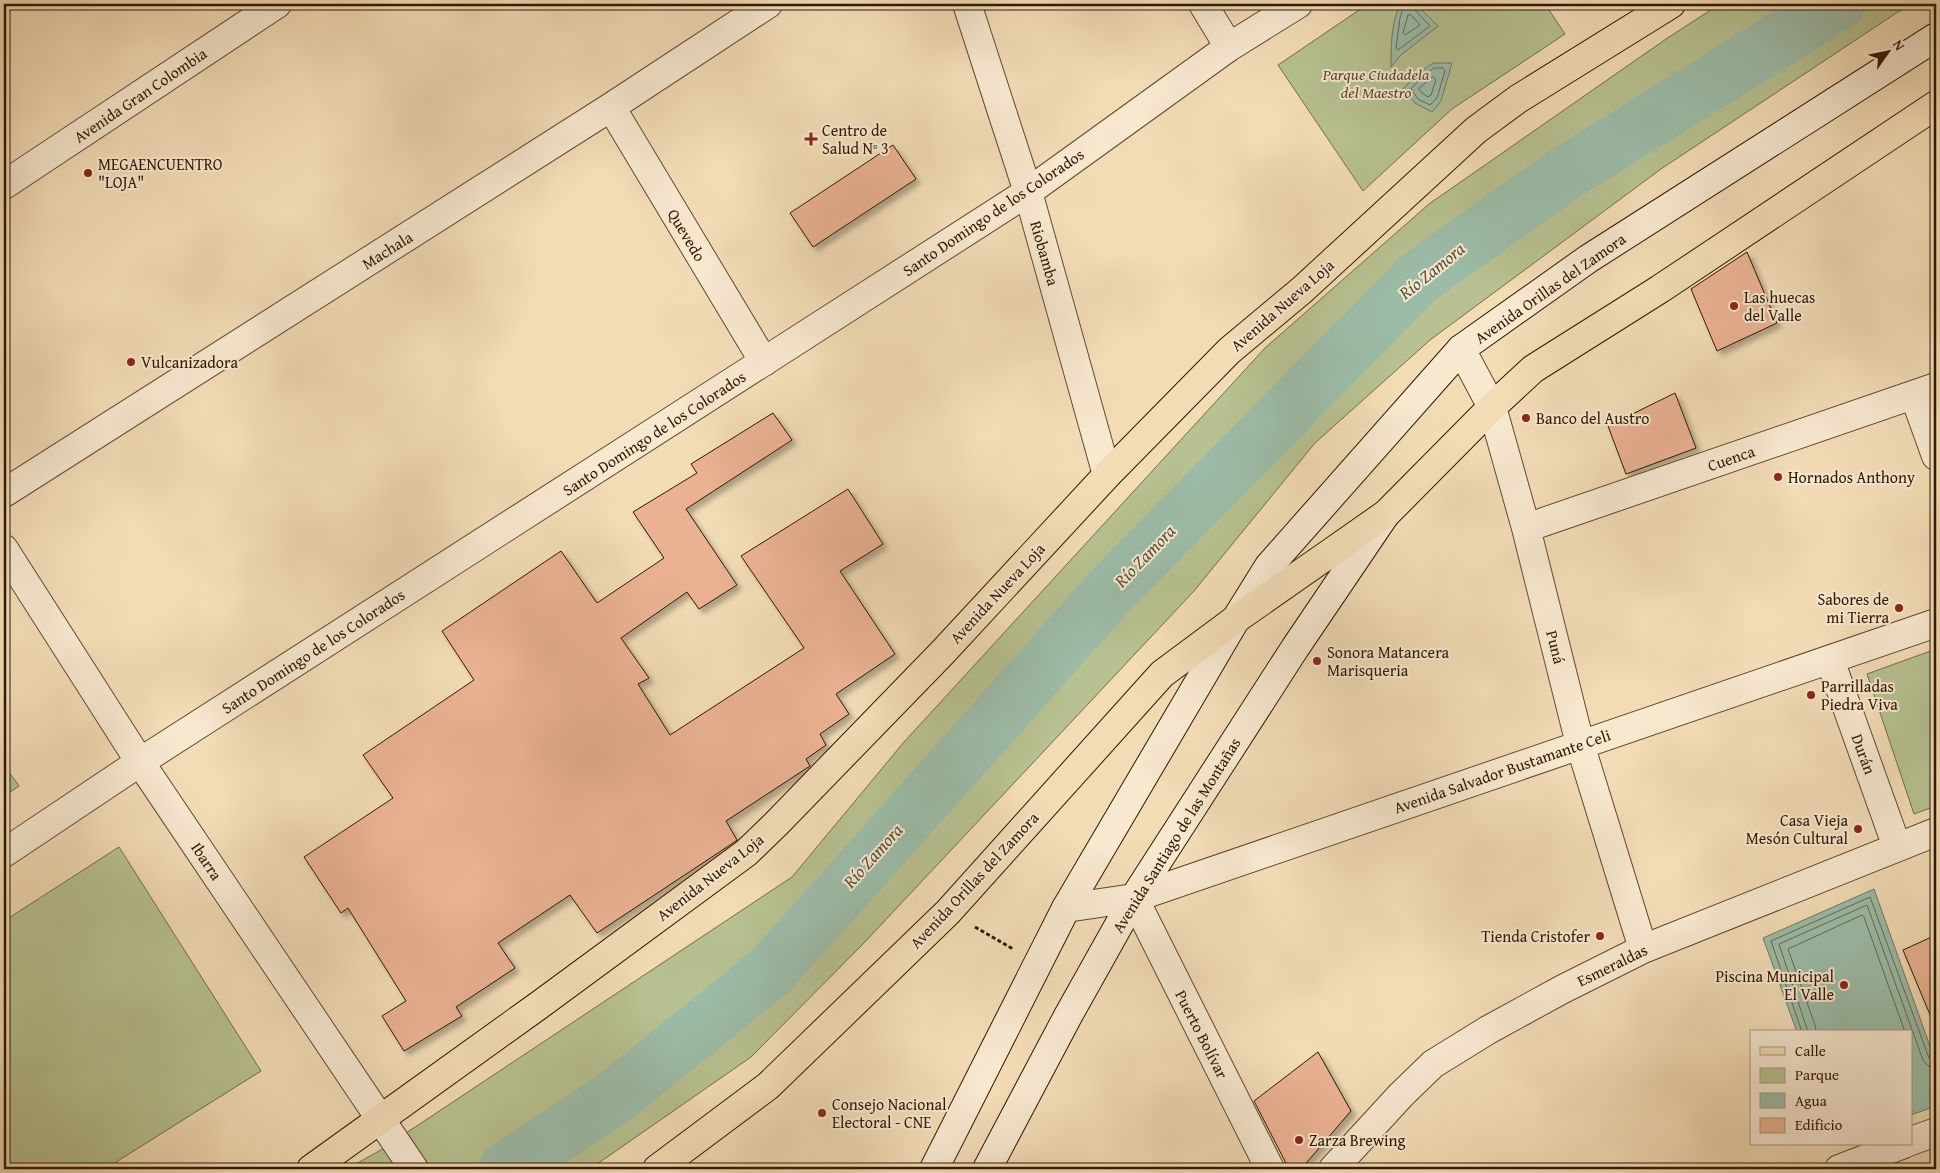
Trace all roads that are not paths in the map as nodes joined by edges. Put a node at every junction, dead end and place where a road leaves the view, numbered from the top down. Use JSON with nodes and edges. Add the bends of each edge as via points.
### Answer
{"nodes":[{"id":1,"x":276,"y":4,"type":"edge"},
{"id":2,"x":768,"y":4,"type":"edge"},
{"id":3,"x":967,"y":4,"type":"edge"},
{"id":4,"x":1203,"y":4,"type":"edge"},
{"id":5,"x":1298,"y":4,"type":"edge"},
{"id":6,"x":1671,"y":4,"type":"edge"},
{"id":7,"x":1936,"y":36,"type":"edge"},
{"id":8,"x":1229,"y":47,"type":"junction"},
{"id":9,"x":1936,"y":105,"type":"edge"},
{"id":10,"x":610,"y":107,"type":"junction"},
{"id":11,"x":4,"y":185,"type":"edge"},
{"id":12,"x":1028,"y":192,"type":"junction"},
{"id":13,"x":1461,"y":349,"type":"junction"},
{"id":14,"x":764,"y":362,"type":"junction"},
{"id":15,"x":1925,"y":391,"type":"edge"},
{"id":16,"x":1492,"y":407,"type":"junction"},
{"id":17,"x":1936,"y":456,"type":"edge"},
{"id":18,"x":1107,"y":475,"type":"junction"},
{"id":19,"x":4,"y":493,"type":"edge"},
{"id":20,"x":1386,"y":514,"type":"junction"},
{"id":21,"x":1526,"y":528,"type":"junction"},
{"id":22,"x":4,"y":549,"type":"edge"},
{"id":23,"x":1236,"y":619,"type":"junction"},
{"id":24,"x":1936,"y":623,"type":"edge"},
{"id":25,"x":1830,"y":660,"type":"junction"},
{"id":26,"x":1580,"y":744,"type":"junction"},
{"id":27,"x":140,"y":762,"type":"junction"},
{"id":28,"x":1936,"y":832,"type":"edge"},
{"id":29,"x":1897,"y":847,"type":"junction"},
{"id":30,"x":4,"y":853,"type":"edge"},
{"id":31,"x":1134,"y":898,"type":"junction"},
{"id":32,"x":1066,"y":908,"type":"junction"},
{"id":33,"x":1643,"y":949,"type":"junction"},
{"id":34,"x":380,"y":1118,"type":"junction"},
{"id":35,"x":1936,"y":1132,"type":"edge"},
{"id":36,"x":1912,"y":1141,"type":"edge"},
{"id":37,"x":1899,"y":1146,"type":"edge"},
{"id":38,"x":311,"y":1169,"type":"edge"},
{"id":39,"x":414,"y":1169,"type":"edge"},
{"id":40,"x":657,"y":1169,"type":"edge"},
{"id":41,"x":934,"y":1169,"type":"edge"},
{"id":42,"x":987,"y":1169,"type":"edge"},
{"id":43,"x":1270,"y":1169,"type":"edge"},
{"id":44,"x":1333,"y":1169,"type":"edge"},
{"id":45,"x":1839,"y":1169,"type":"edge"}],
"edges":[{"from":1,"to":11,"type":"street","name":"Avenida Gran Colombia"},
{"from":2,"to":10,"type":"street","name":"Machala"},
{"from":3,"to":12,"type":"street","name":"Riobamba"},
{"from":4,"to":8,"type":"street"},
{"from":5,"to":8,"type":"street","name":"Santo Domingo de los Colorados"},
{"from":6,"to":18,"type":"main road","name":"Avenida Nueva Loja","via":[[1518,99],[1476,130],[1302,290],[1229,350]]},
{"from":7,"to":13,"type":"street","name":"Avenida Orillas del Zamora","via":[[1588,259]]},
{"from":8,"to":12,"type":"street","name":"Santo Domingo de los Colorados"},
{"from":9,"to":16,"type":"main road","name":"Avenida Orillas del Zamora","via":[[1660,289],[1532,369]]},
{"from":10,"to":14,"type":"street","name":"Quevedo"},
{"from":10,"to":19,"type":"street","name":"Machala"},
{"from":12,"to":14,"type":"street","name":"Santo Domingo de los Colorados"},
{"from":12,"to":18,"type":"street","name":"Riobamba"},
{"from":13,"to":16,"type":"street","name":"Puná"},
{"from":13,"to":23,"type":"street","name":"Avenida Orillas del Zamora","via":[[1269,566]]},
{"from":14,"to":27,"type":"street","name":"Santo Domingo de los Colorados"},
{"from":15,"to":17,"type":"street"},
{"from":15,"to":21,"type":"street","name":"Cuenca"},
{"from":16,"to":20,"type":"main road","name":"Avenida Orillas del Zamora"},
{"from":16,"to":21,"type":"street","name":"Puná"},
{"from":18,"to":34,"type":"main road","name":"Avenida Nueva Loja","via":[[943,652],[746,853]]},
{"from":20,"to":23,"type":"main road","name":"Avenida Orillas del Zamora"},
{"from":20,"to":31,"type":"street","name":"Avenida Santiago de las Montañas","via":[[1295,648]]},
{"from":21,"to":26,"type":"street","name":"Puná"},
{"from":22,"to":27,"type":"street","name":"Ibarra"},
{"from":23,"to":32,"type":"street"},
{"from":23,"to":40,"type":"main road","name":"Avenida Orillas del Zamora","via":[[1162,674],[948,912],[768,1086]]},
{"from":24,"to":25,"type":"street","name":"Avenida Salvador Bustamante Celi"},
{"from":25,"to":26,"type":"street","name":"Avenida Salvador Bustamante Celi"},
{"from":25,"to":29,"type":"street","name":"Durán"},
{"from":26,"to":31,"type":"street","name":"Avenida Salvador Bustamante Celi"},
{"from":26,"to":33,"type":"street","name":"Puná"},
{"from":27,"to":30,"type":"street","name":"Santo Domingo de los Colorados"},
{"from":27,"to":34,"type":"street","name":"Ibarra"},
{"from":28,"to":29,"type":"street","name":"Esmeraldas"},
{"from":29,"to":33,"type":"street","name":"Esmeraldas"},
{"from":31,"to":32,"type":"street","name":"Avenida Salvador Bustamante Celi"},
{"from":31,"to":42,"type":"street","name":"Avenida Santiago de las Montañas"},
{"from":31,"to":43,"type":"street","name":"Puerto Bolívar"},
{"from":32,"to":41,"type":"street"},
{"from":33,"to":44,"type":"street","name":"Esmeraldas","via":[[1546,998],[1433,1064]]},
{"from":34,"to":38,"type":"main road","name":"Avenida Nueva Loja"},
{"from":34,"to":39,"type":"street","name":"Ibarra"},
{"from":35,"to":36,"type":"street"},
{"from":37,"to":45,"type":"street"}]}
